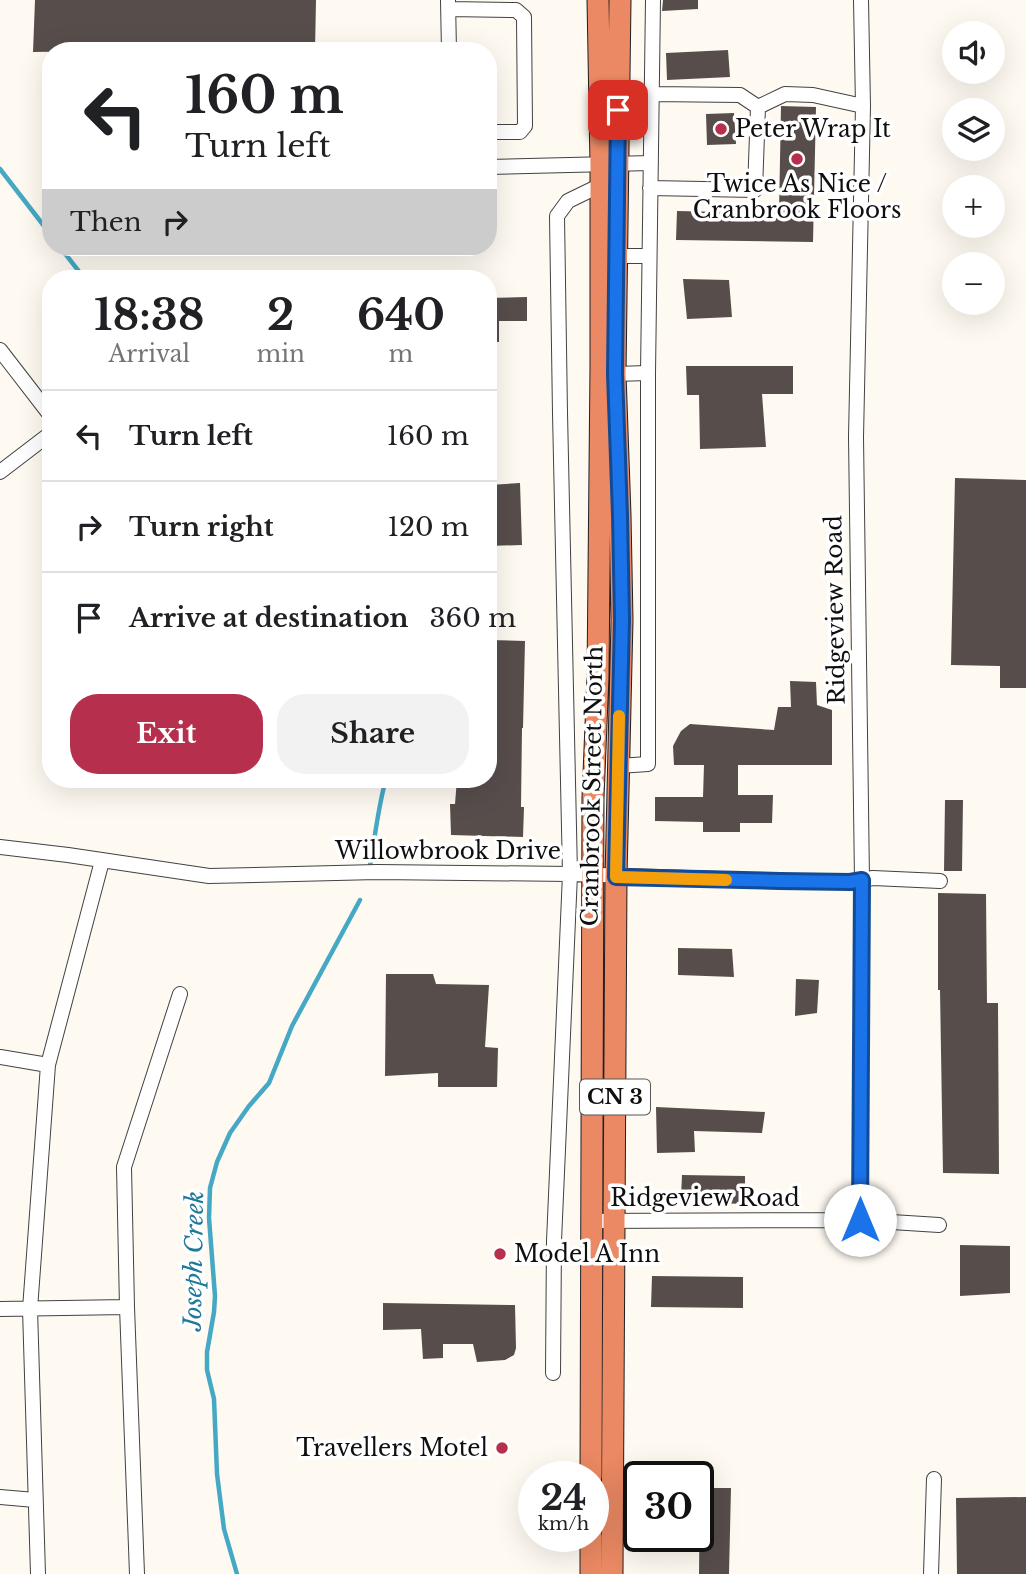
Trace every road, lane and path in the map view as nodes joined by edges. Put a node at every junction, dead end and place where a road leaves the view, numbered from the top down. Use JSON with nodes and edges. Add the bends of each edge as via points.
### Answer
{"nodes":[{"id":1,"x":598,"y":0,"type":"edge"},
{"id":2,"x":620,"y":0,"type":"edge"},
{"id":3,"x":653,"y":0,"type":"edge"},
{"id":4,"x":861,"y":0,"type":"edge"},
{"id":5,"x":449,"y":4,"type":"edge"},
{"id":6,"x":449,"y":42,"type":"edge"},
{"id":7,"x":652,"y":94,"type":"junction"},
{"id":8,"x":863,"y":106,"type":"junction"},
{"id":9,"x":758,"y":107,"type":"junction"},
{"id":10,"x":497,"y":132,"type":"edge"},
{"id":11,"x":651,"y":163,"type":"junction"},
{"id":12,"x":497,"y":167,"type":"edge"},
{"id":13,"x":607,"y":172,"type":"junction"},
{"id":14,"x":650,"y":188,"type":"junction"},
{"id":15,"x":617,"y":256,"type":"junction"},
{"id":16,"x":649,"y":256,"type":"junction"},
{"id":17,"x":0,"y":349,"type":"edge"},
{"id":18,"x":648,"y":373,"type":"junction"},
{"id":19,"x":615,"y":374,"type":"junction"},
{"id":20,"x":42,"y":404,"type":"edge"},
{"id":21,"x":42,"y":440,"type":"edge"},
{"id":22,"x":0,"y":472,"type":"edge"},
{"id":23,"x":647,"y":514,"type":"junction"},
{"id":24,"x":620,"y":515,"type":"junction"},
{"id":25,"x":618,"y":766,"type":"junction"},
{"id":26,"x":0,"y":847,"type":"edge"},
{"id":27,"x":102,"y":861,"type":"junction"},
{"id":28,"x":570,"y":874,"type":"junction"},
{"id":29,"x":593,"y":876,"type":"junction"},
{"id":30,"x":616,"y":877,"type":"junction"},
{"id":31,"x":862,"y":880,"type":"junction"},
{"id":32,"x":940,"y":881,"type":"dead end"},
{"id":33,"x":180,"y":994,"type":"dead end"},
{"id":34,"x":0,"y":1057,"type":"edge"},
{"id":35,"x":48,"y":1065,"type":"junction"},
{"id":36,"x":860,"y":1220,"type":"junction"},
{"id":37,"x":592,"y":1221,"type":"junction"},
{"id":38,"x":615,"y":1221,"type":"junction"},
{"id":39,"x":939,"y":1225,"type":"dead end"},
{"id":40,"x":127,"y":1307,"type":"junction"},
{"id":41,"x":0,"y":1309,"type":"edge"},
{"id":42,"x":30,"y":1309,"type":"junction"},
{"id":43,"x":553,"y":1373,"type":"dead end"},
{"id":44,"x":591,"y":1461,"type":"edge"},
{"id":45,"x":934,"y":1479,"type":"dead end"},
{"id":46,"x":0,"y":1497,"type":"edge"},
{"id":47,"x":35,"y":1500,"type":"junction"},
{"id":48,"x":591,"y":1552,"type":"edge"},
{"id":49,"x":38,"y":1574,"type":"edge"},
{"id":50,"x":137,"y":1574,"type":"edge"},
{"id":51,"x":591,"y":1574,"type":"edge"},
{"id":52,"x":612,"y":1574,"type":"edge"},
{"id":53,"x":931,"y":1574,"type":"edge"}],
"edges":[{"from":1,"to":13,"type":"highway","name":"Cranbrook Street North","number":"CN 3"},
{"from":2,"to":13,"type":"highway","name":"Cranbrook Street North","number":"CN 3"},
{"from":3,"to":7,"type":"street"},
{"from":4,"to":8,"type":"street","name":"Ridgeview Road"},
{"from":5,"to":6,"type":"street"},
{"from":5,"to":10,"type":"street","via":[[516,10],[524,17],[525,126],[520,132]]},
{"from":7,"to":9,"type":"street","via":[[740,95]]},
{"from":7,"to":11,"type":"street"},
{"from":8,"to":9,"type":"street","via":[[785,94]]},
{"from":8,"to":31,"type":"street","name":"Ridgeview Road","via":[[856,437]]},
{"from":9,"to":14,"type":"street","via":[[755,190]]},
{"from":11,"to":13,"type":"street"},
{"from":11,"to":14,"type":"street"},
{"from":12,"to":13,"type":"street"},
{"from":13,"to":15,"type":"highway","name":"Cranbrook Street North","number":"CN 3"},
{"from":13,"to":28,"type":"street","via":[[568,201],[557,216]]},
{"from":13,"to":29,"type":"highway","name":"Cranbrook Street North","number":"CN 3"},
{"from":14,"to":16,"type":"street"},
{"from":15,"to":16,"type":"street"},
{"from":15,"to":19,"type":"highway","name":"Cranbrook Street North","number":"CN 3"},
{"from":16,"to":18,"type":"street"},
{"from":17,"to":20,"type":"street"},
{"from":18,"to":19,"type":"street"},
{"from":18,"to":23,"type":"street"},
{"from":19,"to":24,"type":"highway","name":"Cranbrook Street North","number":"CN 3"},
{"from":21,"to":22,"type":"street"},
{"from":23,"to":24,"type":"street"},
{"from":23,"to":25,"type":"street","via":[[648,764]]},
{"from":24,"to":25,"type":"highway","name":"Cranbrook Street North","number":"CN 3"},
{"from":25,"to":30,"type":"highway","name":"Cranbrook Street North","number":"CN 3"},
{"from":26,"to":27,"type":"street","name":"Willowbrook Drive"},
{"from":27,"to":28,"type":"street","name":"Willowbrook Drive","via":[[209,876]]},
{"from":27,"to":35,"type":"street"},
{"from":28,"to":29,"type":"street","name":"Willowbrook Drive"},
{"from":28,"to":43,"type":"street"},
{"from":29,"to":30,"type":"street","name":"Willowbrook Drive"},
{"from":29,"to":37,"type":"highway","name":"Cranbrook Street North","number":"CN 3"},
{"from":30,"to":31,"type":"street","name":"Willowbrook Drive"},
{"from":30,"to":38,"type":"highway","name":"Cranbrook Street North","number":"CN 3"},
{"from":31,"to":32,"type":"street","name":"Willowbrook Drive"},
{"from":31,"to":36,"type":"street","name":"Ridgeview Road"},
{"from":33,"to":40,"type":"street","via":[[124,1167]]},
{"from":34,"to":35,"type":"street"},
{"from":35,"to":42,"type":"street"},
{"from":36,"to":38,"type":"street","name":"Ridgeview Road"},
{"from":36,"to":39,"type":"street","name":"Ridgeview Road"},
{"from":37,"to":38,"type":"street","name":"Ridgeview Road"},
{"from":37,"to":44,"type":"highway","name":"Cranbrook Street North","number":"CN 3"},
{"from":38,"to":52,"type":"highway","name":"Cranbrook Street North","number":"CN 3"},
{"from":40,"to":42,"type":"street"},
{"from":40,"to":50,"type":"street"},
{"from":41,"to":42,"type":"street"},
{"from":42,"to":47,"type":"street"},
{"from":45,"to":53,"type":"street"},
{"from":46,"to":47,"type":"street"},
{"from":47,"to":49,"type":"street"},
{"from":48,"to":51,"type":"highway"}]}
